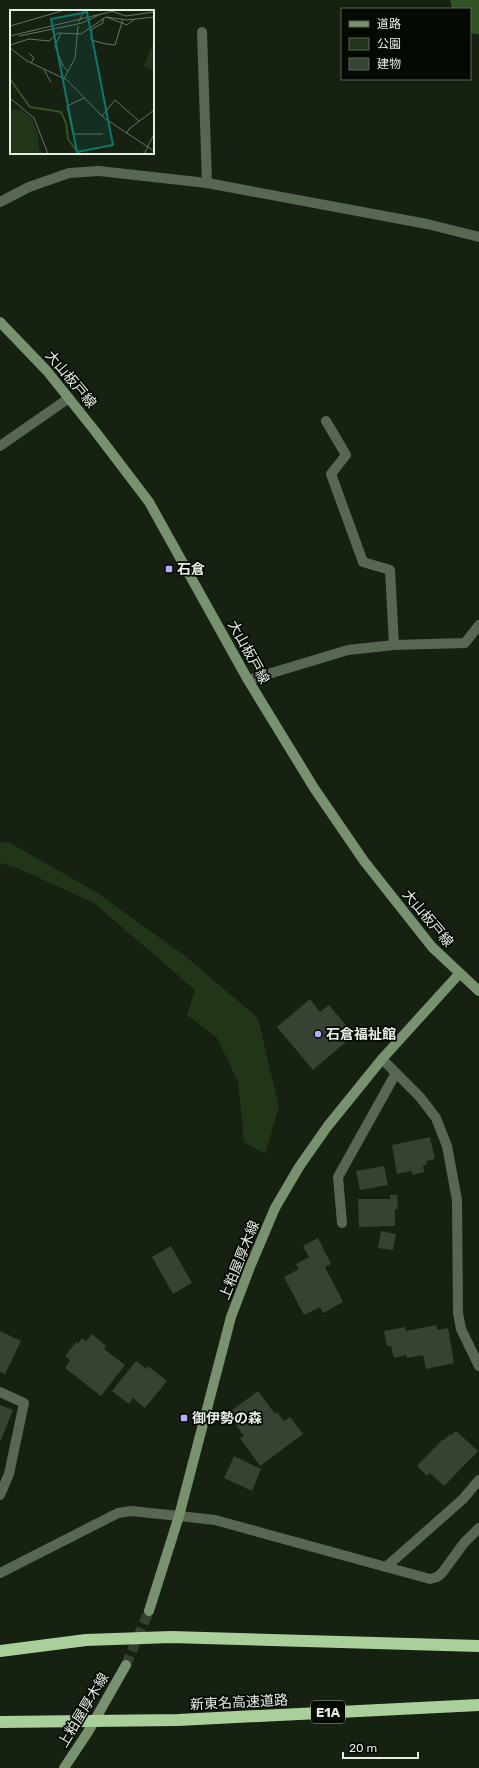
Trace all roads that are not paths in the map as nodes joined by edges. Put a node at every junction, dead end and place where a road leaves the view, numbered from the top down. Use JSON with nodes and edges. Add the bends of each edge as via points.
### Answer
{"nodes":[{"id":1,"x":202,"y":32,"type":"dead end"},
{"id":2,"x":207,"y":183,"type":"junction"},
{"id":3,"x":0,"y":202,"type":"edge"},
{"id":4,"x":479,"y":237,"type":"edge"},
{"id":5,"x":0,"y":322,"type":"edge"},
{"id":6,"x":69,"y":398,"type":"junction"},
{"id":7,"x":326,"y":420,"type":"dead end"},
{"id":8,"x":0,"y":446,"type":"edge"},
{"id":9,"x":479,"y":625,"type":"edge"},
{"id":10,"x":394,"y":645,"type":"junction"},
{"id":11,"x":248,"y":680,"type":"junction"},
{"id":12,"x":459,"y":974,"type":"junction"},
{"id":13,"x":479,"y":991,"type":"edge"},
{"id":14,"x":382,"y":1059,"type":"junction"},
{"id":15,"x":396,"y":1073,"type":"junction"},
{"id":16,"x":342,"y":1223,"type":"dead end"},
{"id":17,"x":479,"y":1366,"type":"edge"},
{"id":18,"x":0,"y":1392,"type":"edge"},
{"id":19,"x":479,"y":1480,"type":"edge"},
{"id":20,"x":0,"y":1495,"type":"edge"},
{"id":21,"x":179,"y":1516,"type":"junction"},
{"id":22,"x":479,"y":1528,"type":"edge"},
{"id":23,"x":386,"y":1567,"type":"junction"},
{"id":24,"x":0,"y":1573,"type":"edge"},
{"id":25,"x":149,"y":1611,"type":"tunnel mouth"},
{"id":26,"x":479,"y":1646,"type":"edge"},
{"id":27,"x":0,"y":1651,"type":"edge"},
{"id":28,"x":126,"y":1665,"type":"tunnel mouth"},
{"id":29,"x":479,"y":1705,"type":"edge"},
{"id":30,"x":0,"y":1722,"type":"edge"},
{"id":31,"x":64,"y":1768,"type":"edge"}],
"edges":[{"from":1,"to":2,"type":"street"},
{"from":2,"to":3,"type":"street","via":[[100,171],[69,173],[29,187]]},
{"from":2,"to":4,"type":"street","via":[[397,218]]},
{"from":5,"to":6,"type":"main road","name":"大山板戸線","via":[[47,370]]},
{"from":6,"to":8,"type":"street"},
{"from":6,"to":11,"type":"main road","name":"大山板戸線","via":[[149,502]]},
{"from":7,"to":10,"type":"street","via":[[346,455],[331,474],[363,562],[390,570]]},
{"from":9,"to":10,"type":"street","via":[[465,643]]},
{"from":10,"to":11,"type":"street","via":[[348,650]]},
{"from":11,"to":12,"type":"main road","name":"大山板戸線","via":[[314,788],[364,861],[432,947]]},
{"from":12,"to":13,"type":"main road","name":"大山板戸線"},
{"from":12,"to":14,"type":"main road","name":"上粕屋厚木線"},
{"from":14,"to":15,"type":"street"},
{"from":14,"to":21,"type":"main road","name":"上粕屋厚木線","via":[[327,1127],[275,1208],[231,1317]]},
{"from":15,"to":16,"type":"street","via":[[338,1177]]},
{"from":15,"to":17,"type":"street","via":[[436,1118],[447,1146],[457,1200],[458,1313],[461,1329]]},
{"from":18,"to":20,"type":"street","via":[[24,1403],[11,1468]]},
{"from":19,"to":23,"type":"street","via":[[463,1499]]},
{"from":21,"to":23,"type":"street","via":[[215,1520]]},
{"from":21,"to":24,"type":"street","via":[[131,1511],[118,1514]]},
{"from":21,"to":25,"type":"main road","name":"上粕屋厚木線"},
{"from":22,"to":23,"type":"street","via":[[437,1577],[424,1578]]},
{"from":26,"to":27,"type":"highway","via":[[171,1637],[86,1640]]},
{"from":28,"to":31,"type":"main road","name":"上粕屋厚木線"},
{"from":29,"to":30,"type":"highway","name":"新東名高速道路","number":"E1A","via":[[178,1720]]}]}
